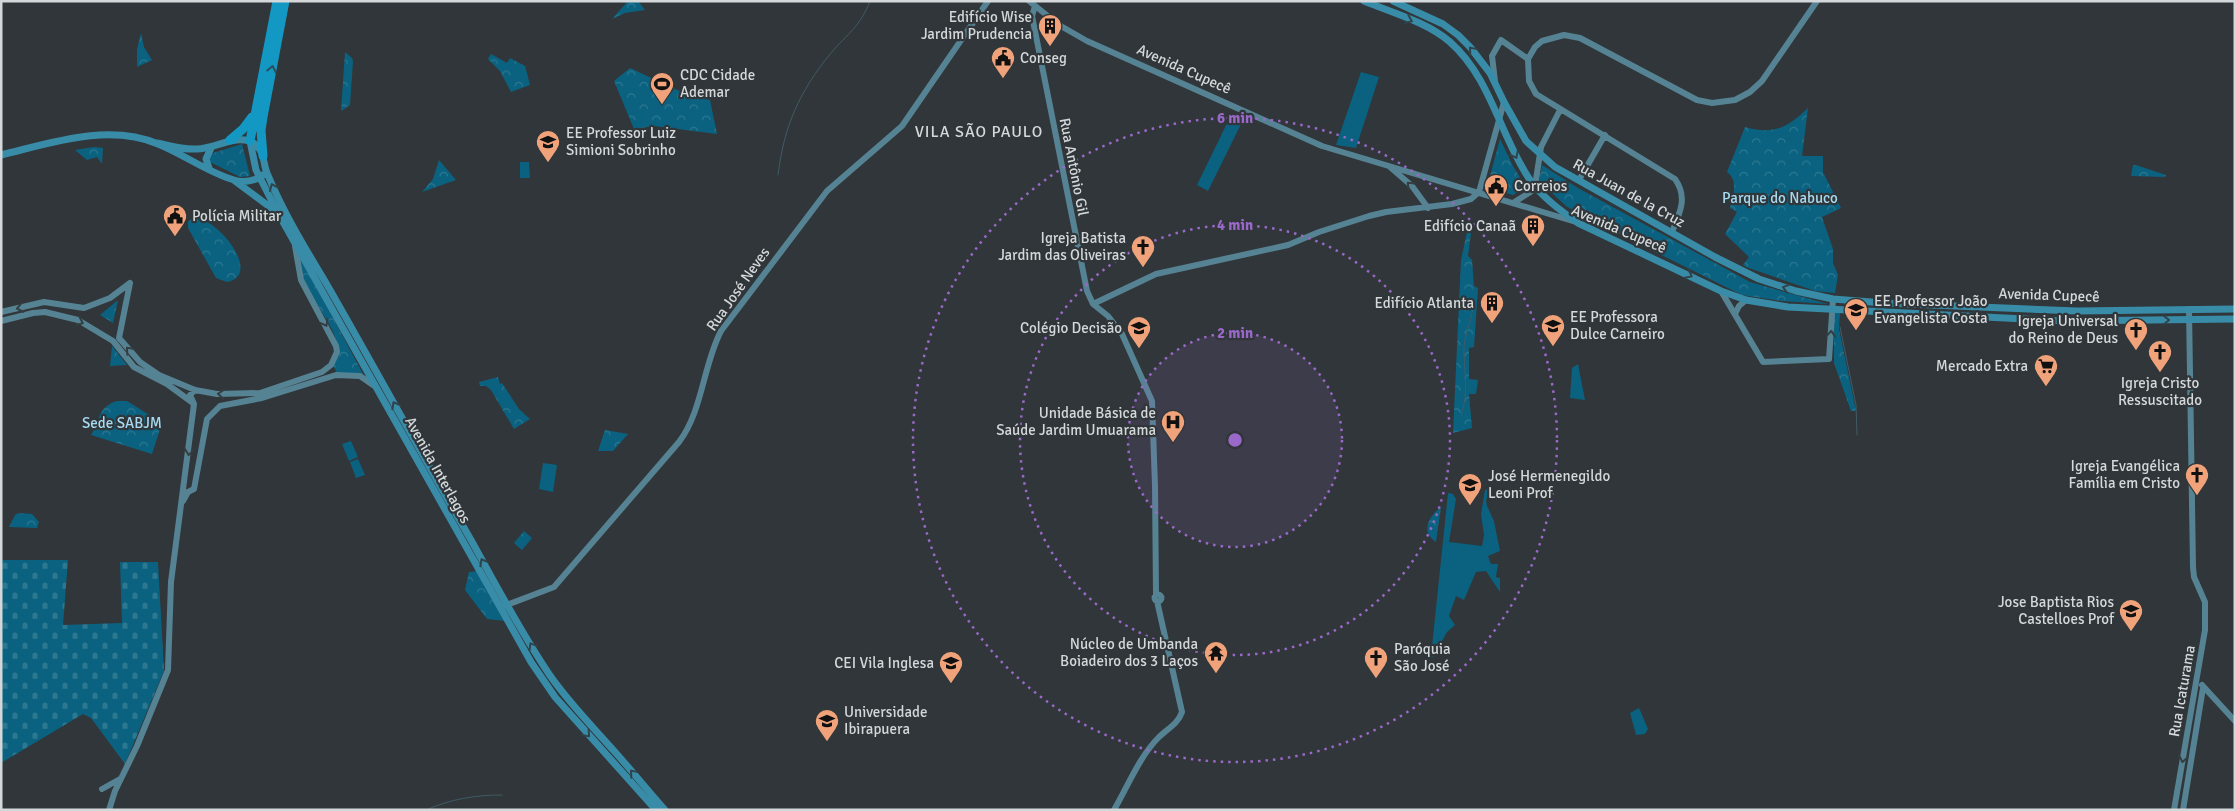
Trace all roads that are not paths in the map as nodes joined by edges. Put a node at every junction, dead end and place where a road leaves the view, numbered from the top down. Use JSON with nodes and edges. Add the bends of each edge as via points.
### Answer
{"nodes":[{"id":1,"x":277,"y":1,"type":"edge"},
{"id":2,"x":285,"y":1,"type":"edge"},
{"id":3,"x":988,"y":1,"type":"edge"},
{"id":4,"x":1029,"y":1,"type":"edge"},
{"id":5,"x":1364,"y":1,"type":"edge"},
{"id":6,"x":1392,"y":1,"type":"edge"},
{"id":7,"x":1817,"y":1,"type":"edge"},
{"id":8,"x":1035,"y":6,"type":"junction"},
{"id":9,"x":1528,"y":59,"type":"junction"},
{"id":10,"x":1490,"y":66,"type":"junction"},
{"id":11,"x":1504,"y":102,"type":"junction"},
{"id":12,"x":1560,"y":110,"type":"junction"},
{"id":13,"x":253,"y":115,"type":"junction"},
{"id":14,"x":1499,"y":121,"type":"junction"},
{"id":15,"x":1605,"y":135,"type":"junction"},
{"id":16,"x":230,"y":140,"type":"junction"},
{"id":17,"x":250,"y":141,"type":"junction"},
{"id":18,"x":157,"y":143,"type":"junction"},
{"id":19,"x":211,"y":148,"type":"junction"},
{"id":20,"x":1539,"y":154,"type":"junction"},
{"id":21,"x":1,"y":155,"type":"edge"},
{"id":22,"x":264,"y":156,"type":"junction"},
{"id":23,"x":1389,"y":166,"type":"junction"},
{"id":24,"x":209,"y":168,"type":"junction"},
{"id":25,"x":266,"y":170,"type":"junction"},
{"id":26,"x":260,"y":178,"type":"junction"},
{"id":27,"x":234,"y":180,"type":"junction"},
{"id":28,"x":1579,"y":180,"type":"junction"},
{"id":29,"x":1535,"y":186,"type":"junction"},
{"id":30,"x":1480,"y":192,"type":"junction"},
{"id":31,"x":1517,"y":202,"type":"junction"},
{"id":32,"x":1428,"y":208,"type":"junction"},
{"id":33,"x":278,"y":213,"type":"junction"},
{"id":34,"x":1578,"y":222,"type":"junction"},
{"id":35,"x":1672,"y":232,"type":"junction"},
{"id":36,"x":294,"y":242,"type":"junction"},
{"id":37,"x":1721,"y":291,"type":"junction"},
{"id":38,"x":1833,"y":298,"type":"junction"},
{"id":39,"x":1746,"y":300,"type":"junction"},
{"id":40,"x":1863,"y":301,"type":"joint"},
{"id":41,"x":1093,"y":304,"type":"junction"},
{"id":42,"x":1832,"y":309,"type":"junction"},
{"id":43,"x":2189,"y":309,"type":"junction"},
{"id":44,"x":2235,"y":309,"type":"edge"},
{"id":45,"x":1,"y":312,"type":"edge"},
{"id":46,"x":1735,"y":314,"type":"junction"},
{"id":47,"x":2189,"y":319,"type":"junction"},
{"id":48,"x":2235,"y":319,"type":"edge"},
{"id":49,"x":1,"y":321,"type":"edge"},
{"id":50,"x":137,"y":364,"type":"junction"},
{"id":51,"x":331,"y":365,"type":"junction"},
{"id":52,"x":374,"y":367,"type":"junction"},
{"id":53,"x":336,"y":375,"type":"junction"},
{"id":54,"x":363,"y":375,"type":"junction"},
{"id":55,"x":195,"y":390,"type":"junction"},
{"id":56,"x":261,"y":395,"type":"junction"},
{"id":57,"x":194,"y":404,"type":"junction"},
{"id":58,"x":185,"y":480,"type":"junction"},
{"id":59,"x":194,"y":488,"type":"junction"},
{"id":60,"x":182,"y":504,"type":"junction"},
{"id":61,"x":503,"y":606,"type":"junction"},
{"id":62,"x":2196,"y":677,"type":"junction"},
{"id":63,"x":2203,"y":688,"type":"junction"},
{"id":64,"x":2235,"y":721,"type":"edge"},
{"id":65,"x":121,"y":778,"type":"junction"},
{"id":66,"x":102,"y":789,"type":"dead end"},
{"id":67,"x":109,"y":810,"type":"edge"},
{"id":68,"x":656,"y":810,"type":"edge"},
{"id":69,"x":665,"y":810,"type":"edge"},
{"id":70,"x":1114,"y":810,"type":"edge"},
{"id":71,"x":2174,"y":810,"type":"edge"},
{"id":72,"x":2183,"y":810,"type":"edge"}],
"edges":[{"from":1,"to":13,"type":"highway","name":"Avenida Interlagos"},
{"from":22,"to":2,"type":"highway","one_way":true,"via":[[261,130]]},
{"from":3,"to":61,"type":"street","name":"Rua José Neves","via":[[902,126],[827,191],[721,331],[690,422],[679,442],[554,587]]},
{"from":4,"to":8,"type":"street","name":"Avenida Cupecê"},
{"from":5,"to":14,"type":"main road","one_way":true,"via":[[1427,27],[1451,43],[1475,71]]},
{"from":10,"to":6,"type":"main road","name":"Rua Juan de la Cruz","one_way":true,"via":[[1443,24]]},
{"from":7,"to":9,"type":"street","via":[[1762,81],[1746,94],[1725,102],[1705,102],[1684,95],[1573,36],[1545,39]]},
{"from":8,"to":23,"type":"street","name":"Avenida Cupecê","via":[[1059,25],[1100,47],[1322,146]]},
{"from":8,"to":41,"type":"street","name":"Rua Antônio Gil","via":[[1032,16],[1076,242]]},
{"from":9,"to":10,"type":"street","via":[[1501,40]]},
{"from":9,"to":12,"type":"street","via":[[1527,74],[1532,88]]},
{"from":10,"to":11,"type":"main road","name":"Rua Juan de la Cruz"},
{"from":11,"to":14,"type":"street"},
{"from":11,"to":20,"type":"main road","name":"Rua Juan de la Cruz","via":[[1526,141]]},
{"from":12,"to":15,"type":"street"},
{"from":12,"to":20,"type":"street"},
{"from":13,"to":16,"type":"highway"},
{"from":13,"to":17,"type":"highway","name":"Avenida Interlagos"},
{"from":14,"to":29,"type":"main road","one_way":true},
{"from":14,"to":30,"type":"street"},
{"from":15,"to":28,"type":"street"},
{"from":15,"to":35,"type":"street","via":[[1675,179],[1682,190],[1683,206]]},
{"from":16,"to":17,"type":"main road"},
{"from":16,"to":19,"type":"main road"},
{"from":17,"to":22,"type":"main road"},
{"from":17,"to":26,"type":"main road","name":"Avenida Interlagos"},
{"from":18,"to":19,"type":"main road","via":[[186,149]]},
{"from":18,"to":21,"type":"main road","via":[[138,137],[90,135]]},
{"from":18,"to":24,"type":"main road"},
{"from":19,"to":24,"type":"main road","via":[[206,159]]},
{"from":20,"to":28,"type":"main road","name":"Rua Juan de la Cruz"},
{"from":20,"to":29,"type":"street"},
{"from":22,"to":25,"type":"main road","name":"Avenida Interlagos"},
{"from":23,"to":30,"type":"street","name":"Avenida Cupecê"},
{"from":32,"to":23,"type":"street","one_way":true,"via":[[1412,186]]},
{"from":24,"to":27,"type":"main road"},
{"from":25,"to":26,"type":"main road"},
{"from":52,"to":25,"type":"main road","name":"Avenida Interlagos","one_way":true,"via":[[279,201]]},
{"from":26,"to":27,"type":"main road"},
{"from":26,"to":33,"type":"main road","name":"Avenida Interlagos"},
{"from":27,"to":33,"type":"main road"},
{"from":28,"to":35,"type":"main road","name":"Rua Juan de la Cruz"},
{"from":29,"to":31,"type":"street"},
{"from":29,"to":34,"type":"main road"},
{"from":30,"to":31,"type":"street","name":"Avenida Cupecê"},
{"from":30,"to":32,"type":"street","via":[[1471,199]]},
{"from":31,"to":34,"type":"street","name":"Avenida Cupecê"},
{"from":32,"to":41,"type":"street","via":[[1386,212],[1288,245],[1156,274]]},
{"from":33,"to":36,"type":"main road","name":"Avenida Interlagos"},
{"from":34,"to":37,"type":"main road","name":"Avenida Cupecê","one_way":true},
{"from":38,"to":35,"type":"main road","name":"Rua Juan de la Cruz","one_way":true,"via":[[1759,279]]},
{"from":36,"to":51,"type":"street","one_way":true,"via":[[301,280],[334,340],[337,352]]},
{"from":36,"to":54,"type":"main road","name":"Avenida Interlagos"},
{"from":37,"to":39,"type":"main road","name":"Avenida Cupecê"},
{"from":37,"to":46,"type":"street"},
{"from":38,"to":40,"type":"main road","name":"Rua Juan de la Cruz"},
{"from":38,"to":42,"type":"street"},
{"from":39,"to":42,"type":"main road","name":"Avenida Cupecê","via":[[1769,305]]},
{"from":39,"to":46,"type":"street"},
{"from":40,"to":43,"type":"main road","name":"Avenida Cupecê","via":[[2071,311]]},
{"from":41,"to":70,"type":"street","name":"Rua Antônio Gil","via":[[1122,334],[1152,401],[1158,598],[1182,712],[1177,722],[1145,754]]},
{"from":46,"to":42,"type":"street","one_way":true,"via":[[1762,362],[1829,359]]},
{"from":42,"to":47,"type":"main road","name":"Avenida Cupecê","one_way":true,"via":[[2065,321]]},
{"from":43,"to":44,"type":"main road","name":"Avenida Cupecê"},
{"from":43,"to":47,"type":"street"},
{"from":50,"to":45,"type":"street","one_way":true,"via":[[119,338],[130,283],[110,298],[84,308],[44,302]]},
{"from":47,"to":48,"type":"main road","name":"Avenida Cupecê"},
{"from":47,"to":62,"type":"street","name":"Rua Icaturama","via":[[2194,578],[2206,610]]},
{"from":49,"to":50,"type":"street","one_way":true,"via":[[38,312],[78,320],[112,341]]},
{"from":50,"to":55,"type":"street"},
{"from":50,"to":57,"type":"street"},
{"from":51,"to":53,"type":"street"},
{"from":51,"to":56,"type":"street","via":[[322,372]]},
{"from":52,"to":54,"type":"main road"},
{"from":61,"to":52,"type":"main road","name":"Avenida Interlagos","one_way":true},
{"from":53,"to":54,"type":"street"},
{"from":53,"to":56,"type":"street"},
{"from":54,"to":61,"type":"main road","name":"Avenida Interlagos","via":[[373,385]]},
{"from":56,"to":55,"type":"street","one_way":true},
{"from":55,"to":57,"type":"street","via":[[190,395]]},
{"from":56,"to":59,"type":"street","via":[[214,411],[207,419]]},
{"from":57,"to":58,"type":"street","one_way":true},
{"from":58,"to":59,"type":"street"},
{"from":58,"to":60,"type":"street"},
{"from":59,"to":60,"type":"street"},
{"from":60,"to":65,"type":"street","via":[[171,582],[168,670]]},
{"from":61,"to":68,"type":"main road","name":"Avenida Interlagos","one_way":true,"via":[[526,654],[555,697]]},
{"from":69,"to":61,"type":"main road","name":"Avenida Interlagos","one_way":true,"via":[[560,690]]},
{"from":62,"to":63,"type":"street"},
{"from":62,"to":71,"type":"street","name":"Rua Icaturama","one_way":true},
{"from":63,"to":64,"type":"street"},
{"from":63,"to":72,"type":"street","name":"Rua Icaturama"},
{"from":65,"to":66,"type":"street"},
{"from":65,"to":67,"type":"street"}]}
